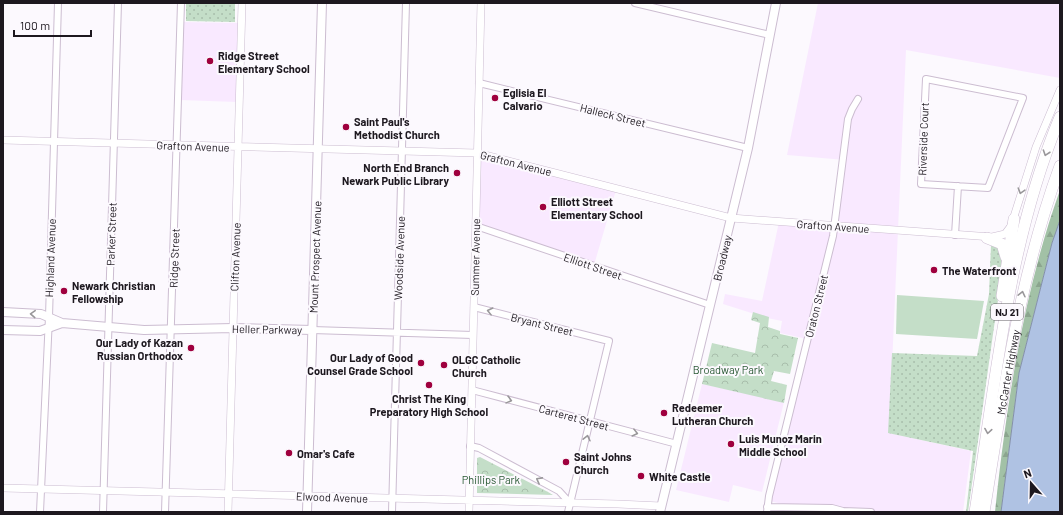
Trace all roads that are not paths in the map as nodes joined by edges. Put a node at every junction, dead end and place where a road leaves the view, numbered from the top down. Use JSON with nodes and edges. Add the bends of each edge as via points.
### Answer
{"nodes":[{"id":1,"x":58,"y":3,"type":"edge"},
{"id":2,"x":118,"y":3,"type":"edge"},
{"id":3,"x":181,"y":3,"type":"edge"},
{"id":4,"x":242,"y":3,"type":"edge"},
{"id":5,"x":322,"y":3,"type":"edge"},
{"id":6,"x":406,"y":3,"type":"edge"},
{"id":7,"x":481,"y":3,"type":"edge"},
{"id":8,"x":635,"y":3,"type":"edge"},
{"id":9,"x":776,"y":3,"type":"edge"},
{"id":10,"x":770,"y":35,"type":"junction"},
{"id":11,"x":479,"y":83,"type":"junction"},
{"id":12,"x":1060,"y":90,"type":"edge"},
{"id":13,"x":858,"y":100,"type":"dead end"},
{"id":14,"x":1060,"y":117,"type":"edge"},
{"id":15,"x":3,"y":140,"type":"edge"},
{"id":16,"x":53,"y":142,"type":"junction"},
{"id":17,"x":114,"y":144,"type":"junction"},
{"id":18,"x":177,"y":145,"type":"junction"},
{"id":19,"x":238,"y":147,"type":"junction"},
{"id":20,"x":748,"y":148,"type":"junction"},
{"id":21,"x":318,"y":149,"type":"junction"},
{"id":22,"x":402,"y":152,"type":"junction"},
{"id":23,"x":477,"y":153,"type":"junction"},
{"id":24,"x":1060,"y":166,"type":"edge"},
{"id":25,"x":958,"y":186,"type":"junction"},
{"id":26,"x":731,"y":218,"type":"junction"},
{"id":27,"x":1014,"y":219,"type":"junction"},
{"id":28,"x":476,"y":226,"type":"junction"},
{"id":29,"x":835,"y":226,"type":"junction"},
{"id":30,"x":955,"y":235,"type":"junction"},
{"id":31,"x":988,"y":238,"type":"junction"},
{"id":32,"x":1006,"y":262,"type":"junction"},
{"id":33,"x":710,"y":305,"type":"junction"},
{"id":34,"x":474,"y":306,"type":"junction"},
{"id":35,"x":3,"y":312,"type":"edge"},
{"id":36,"x":49,"y":317,"type":"junction"},
{"id":37,"x":62,"y":323,"type":"junction"},
{"id":38,"x":108,"y":328,"type":"junction"},
{"id":39,"x":233,"y":328,"type":"junction"},
{"id":40,"x":3,"y":330,"type":"edge"},
{"id":41,"x":48,"y":330,"type":"junction"},
{"id":42,"x":171,"y":330,"type":"junction"},
{"id":43,"x":312,"y":330,"type":"junction"},
{"id":44,"x":397,"y":334,"type":"junction"},
{"id":45,"x":473,"y":335,"type":"junction"},
{"id":46,"x":472,"y":390,"type":"junction"},
{"id":47,"x":994,"y":392,"type":"junction"},
{"id":48,"x":1002,"y":403,"type":"junction"},
{"id":49,"x":590,"y":422,"type":"junction"},
{"id":50,"x":677,"y":444,"type":"junction"},
{"id":51,"x":470,"y":446,"type":"junction"},
{"id":52,"x":3,"y":488,"type":"edge"},
{"id":53,"x":40,"y":489,"type":"junction"},
{"id":54,"x":103,"y":490,"type":"junction"},
{"id":55,"x":166,"y":492,"type":"junction"},
{"id":56,"x":228,"y":494,"type":"junction"},
{"id":57,"x":308,"y":496,"type":"junction"},
{"id":58,"x":392,"y":498,"type":"junction"},
{"id":59,"x":470,"y":500,"type":"junction"},
{"id":60,"x":570,"y":503,"type":"junction"},
{"id":61,"x":661,"y":509,"type":"edge"},
{"id":62,"x":767,"y":509,"type":"edge"},
{"id":63,"x":832,"y":510,"type":"edge"},
{"id":64,"x":40,"y":512,"type":"edge"},
{"id":65,"x":103,"y":512,"type":"edge"},
{"id":66,"x":165,"y":512,"type":"edge"},
{"id":67,"x":228,"y":512,"type":"edge"},
{"id":68,"x":307,"y":512,"type":"edge"},
{"id":69,"x":392,"y":512,"type":"edge"},
{"id":70,"x":469,"y":512,"type":"edge"},
{"id":71,"x":568,"y":512,"type":"edge"},
{"id":72,"x":871,"y":512,"type":"edge"},
{"id":73,"x":975,"y":512,"type":"edge"},
{"id":74,"x":984,"y":512,"type":"edge"},
{"id":75,"x":991,"y":512,"type":"edge"}],
"edges":[{"from":1,"to":16,"type":"street","name":"Highland Avenue"},
{"from":2,"to":17,"type":"street","name":"Parker Street"},
{"from":3,"to":18,"type":"street","name":"Ridge Street"},
{"from":4,"to":19,"type":"street","name":"Clifton Avenue"},
{"from":5,"to":21,"type":"main road","name":"Mount Prospect Avenue"},
{"from":6,"to":22,"type":"street","name":"Woodside Avenue"},
{"from":7,"to":11,"type":"street","name":"Summer Avenue"},
{"from":8,"to":10,"type":"street"},
{"from":9,"to":10,"type":"main road","name":"Broadway"},
{"from":10,"to":20,"type":"main road","name":"Broadway"},
{"from":11,"to":20,"type":"street","name":"Halleck Street"},
{"from":11,"to":23,"type":"street","name":"Summer Avenue"},
{"from":12,"to":27,"type":"street","one_way":true,"via":[[1036,147]]},
{"from":13,"to":29,"type":"street","name":"Oraton Street","via":[[848,119]]},
{"from":14,"to":47,"type":"highway","number":"NJ 21","one_way":true,"via":[[1040,171],[1019,244]]},
{"from":15,"to":16,"type":"street","name":"Grafton Avenue"},
{"from":16,"to":17,"type":"street","name":"Grafton Avenue"},
{"from":16,"to":36,"type":"street","name":"Highland Avenue"},
{"from":17,"to":18,"type":"street","name":"Grafton Avenue"},
{"from":17,"to":38,"type":"street","name":"Parker Street"},
{"from":18,"to":19,"type":"street","name":"Grafton Avenue"},
{"from":18,"to":42,"type":"street","name":"Ridge Street"},
{"from":19,"to":21,"type":"street","name":"Grafton Avenue"},
{"from":19,"to":39,"type":"street","name":"Clifton Avenue"},
{"from":20,"to":26,"type":"main road","name":"Broadway"},
{"from":21,"to":22,"type":"street","name":"Grafton Avenue"},
{"from":21,"to":43,"type":"main road","name":"Mount Prospect Avenue"},
{"from":22,"to":23,"type":"street","name":"Grafton Avenue"},
{"from":22,"to":44,"type":"street","name":"Woodside Avenue"},
{"from":23,"to":26,"type":"street","name":"Grafton Avenue"},
{"from":23,"to":28,"type":"street","name":"Summer Avenue"},
{"from":48,"to":24,"type":"highway","name":"McCarter Highway","number":"NJ 21","one_way":true,"via":[[1024,283]]},
{"from":25,"to":25,"type":"street","name":"Riverside Court","via":[[988,188],[1023,98],[926,79],[922,184]]},
{"from":25,"to":30,"type":"street"},
{"from":26,"to":29,"type":"street","name":"Grafton Avenue"},
{"from":26,"to":33,"type":"main road","name":"Broadway"},
{"from":27,"to":31,"type":"street","name":"Grafton Avenue","via":[[1005,234]]},
{"from":27,"to":32,"type":"highway"},
{"from":28,"to":33,"type":"street","name":"Elliott Street"},
{"from":28,"to":34,"type":"street","name":"Summer Avenue"},
{"from":29,"to":30,"type":"street","name":"Grafton Avenue"},
{"from":29,"to":62,"type":"street","name":"Oraton Street"},
{"from":30,"to":31,"type":"street","name":"Grafton Avenue"},
{"from":31,"to":32,"type":"highway","via":[[1002,244]]},
{"from":32,"to":47,"type":"highway"},
{"from":33,"to":50,"type":"main road","name":"Broadway"},
{"from":34,"to":45,"type":"street","name":"Summer Avenue"},
{"from":49,"to":34,"type":"street","name":"Bryant Street","one_way":true,"via":[[610,341]]},
{"from":36,"to":35,"type":"main road","name":"Heller Parkway","one_way":true,"via":[[41,314]]},
{"from":36,"to":37,"type":"main road","name":"Heller Parkway"},
{"from":36,"to":41,"type":"street","name":"Highland Avenue"},
{"from":37,"to":38,"type":"main road","name":"Heller Parkway"},
{"from":37,"to":41,"type":"main road"},
{"from":38,"to":42,"type":"main road","name":"Heller Parkway"},
{"from":38,"to":54,"type":"street","name":"Parker Street"},
{"from":39,"to":42,"type":"main road","name":"Heller Parkway"},
{"from":39,"to":43,"type":"main road","name":"Heller Parkway"},
{"from":39,"to":56,"type":"street","name":"Clifton Avenue"},
{"from":40,"to":41,"type":"main road"},
{"from":41,"to":53,"type":"street","name":"Highland Avenue"},
{"from":42,"to":55,"type":"street","name":"Ridge Street"},
{"from":43,"to":44,"type":"street","name":"Heller Parkway"},
{"from":43,"to":57,"type":"main road","name":"Mount Prospect Avenue"},
{"from":44,"to":45,"type":"street","name":"Heller Parkway"},
{"from":44,"to":58,"type":"street","name":"Woodside Avenue"},
{"from":45,"to":46,"type":"street","name":"Summer Avenue"},
{"from":46,"to":49,"type":"street","name":"Carteret Street","one_way":true},
{"from":46,"to":51,"type":"street","name":"Summer Avenue"},
{"from":47,"to":73,"type":"highway","number":"NJ 21","one_way":true},
{"from":48,"to":74,"type":"highway","name":"McCarter Highway","number":"NJ 21"},
{"from":48,"to":75,"type":"highway"},
{"from":49,"to":50,"type":"street","name":"Carteret Street","one_way":true},
{"from":60,"to":49,"type":"street","one_way":true},
{"from":50,"to":61,"type":"main road","name":"Broadway"},
{"from":51,"to":59,"type":"street","name":"Summer Avenue"},
{"from":60,"to":51,"type":"street","one_way":true,"via":[[559,491],[477,447]]},
{"from":52,"to":53,"type":"street","name":"Elwood Avenue"},
{"from":53,"to":54,"type":"street","name":"Elwood Avenue"},
{"from":53,"to":64,"type":"street","name":"Highland Avenue"},
{"from":54,"to":55,"type":"street","name":"Elwood Avenue"},
{"from":54,"to":65,"type":"street","name":"Parker Street"},
{"from":55,"to":56,"type":"street","name":"Elwood Avenue"},
{"from":55,"to":66,"type":"street","name":"Ridge Street"},
{"from":56,"to":57,"type":"street","name":"Elwood Avenue"},
{"from":56,"to":67,"type":"street","name":"Clifton Avenue"},
{"from":57,"to":58,"type":"street","name":"Elwood Avenue"},
{"from":57,"to":68,"type":"main road","name":"Mount Prospect Avenue"},
{"from":58,"to":59,"type":"street","name":"Elwood Avenue"},
{"from":58,"to":69,"type":"street","name":"Woodside Avenue"},
{"from":59,"to":60,"type":"street","name":"Elwood Avenue"},
{"from":59,"to":70,"type":"street","name":"Summer Avenue"},
{"from":60,"to":61,"type":"street","name":"Elwood Avenue"},
{"from":60,"to":71,"type":"street"},
{"from":62,"to":63,"type":"street"},
{"from":63,"to":72,"type":"street"}]}
